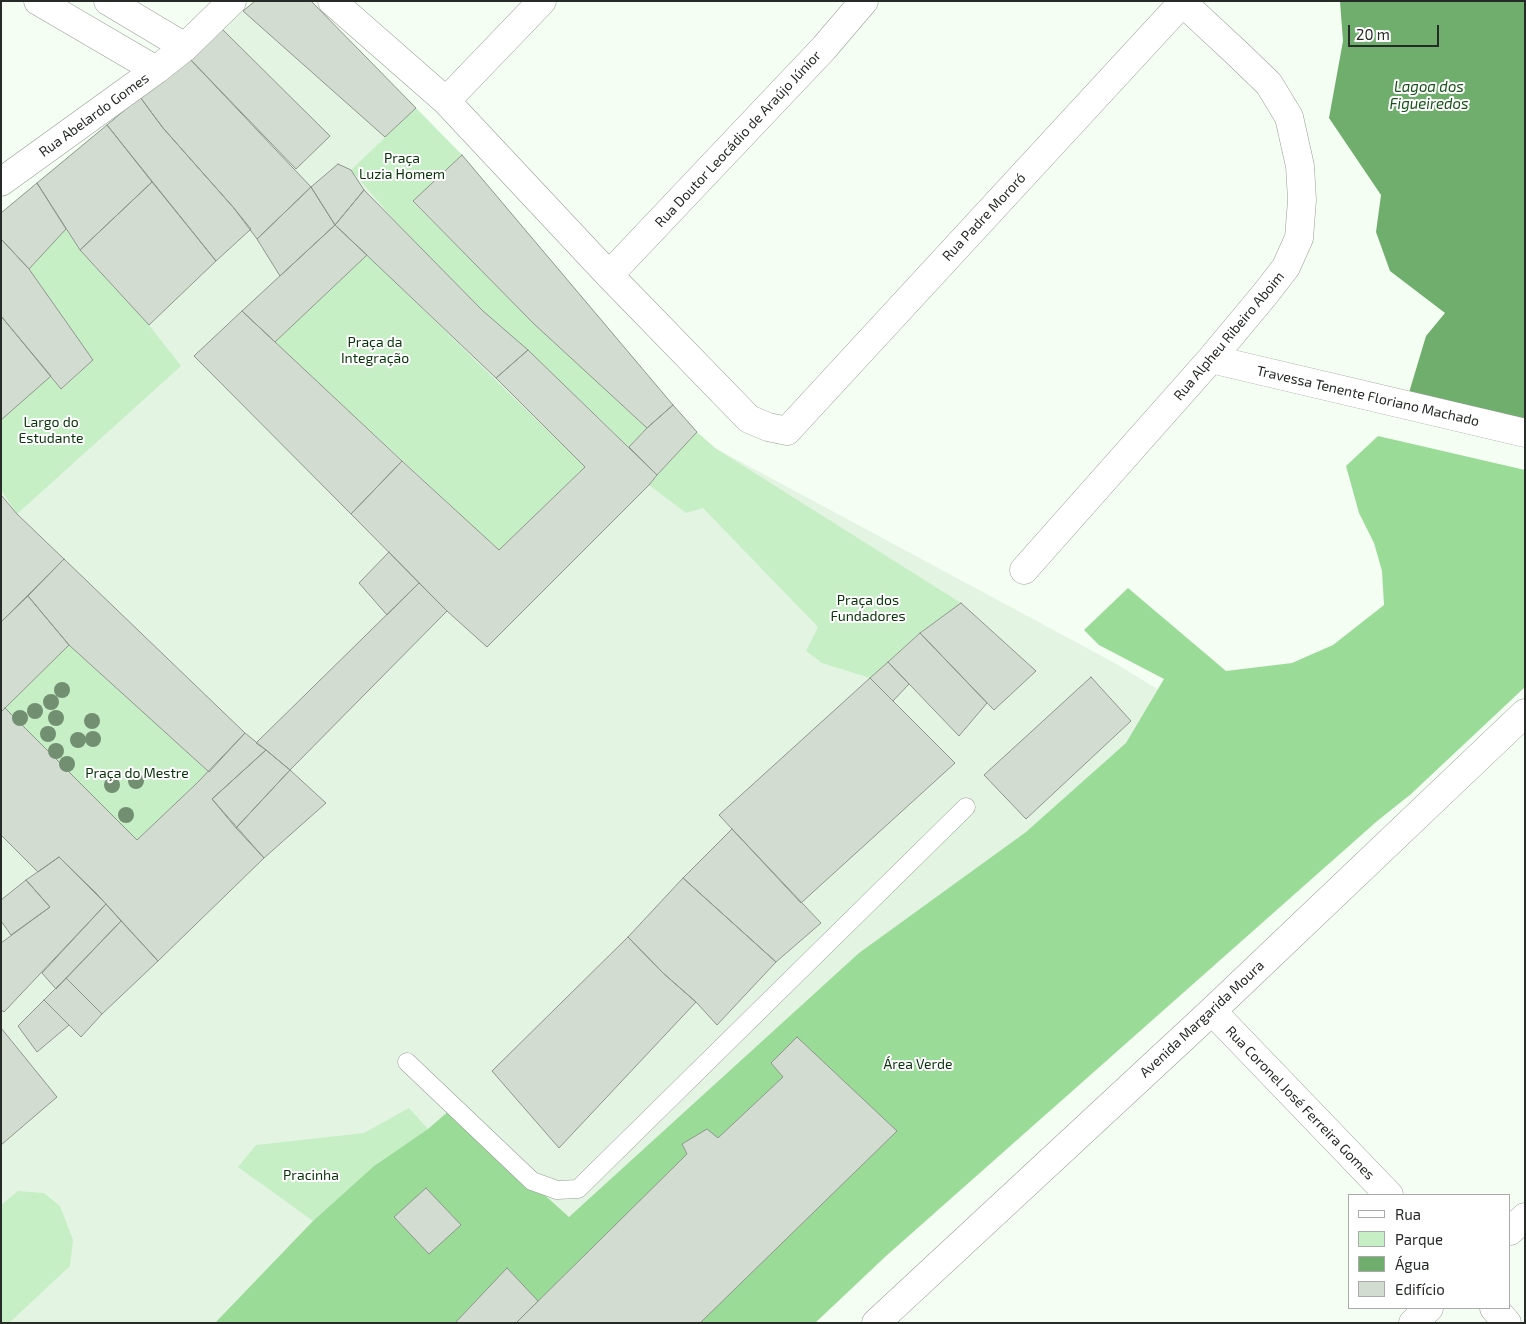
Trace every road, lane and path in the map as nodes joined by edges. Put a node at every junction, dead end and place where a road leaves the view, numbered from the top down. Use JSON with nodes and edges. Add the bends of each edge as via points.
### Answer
{"nodes":[{"id":1,"x":38,"y":1,"type":"edge"},
{"id":2,"x":108,"y":1,"type":"edge"},
{"id":3,"x":232,"y":1,"type":"edge"},
{"id":4,"x":332,"y":1,"type":"edge"},
{"id":5,"x":542,"y":1,"type":"edge"},
{"id":6,"x":864,"y":1,"type":"edge"},
{"id":7,"x":1181,"y":2,"type":"edge"},
{"id":8,"x":185,"y":46,"type":"junction"},
{"id":9,"x":156,"y":70,"type":"junction"},
{"id":10,"x":446,"y":102,"type":"junction"},
{"id":11,"x":1,"y":182,"type":"edge"},
{"id":12,"x":609,"y":275,"type":"junction"},
{"id":13,"x":1211,"y":359,"type":"junction"},
{"id":14,"x":1525,"y":433,"type":"edge"},
{"id":15,"x":1024,"y":570,"type":"dead end"},
{"id":16,"x":1525,"y":713,"type":"edge"},
{"id":17,"x":966,"y":808,"type":"dead end"},
{"id":18,"x":1212,"y":1011,"type":"junction"},
{"id":19,"x":407,"y":1062,"type":"dead end"},
{"id":20,"x":1387,"y":1194,"type":"edge"},
{"id":21,"x":1525,"y":1217,"type":"edge"},
{"id":22,"x":1511,"y":1230,"type":"edge"},
{"id":23,"x":1428,"y":1309,"type":"edge"},
{"id":24,"x":1495,"y":1309,"type":"edge"},
{"id":25,"x":876,"y":1323,"type":"edge"},
{"id":26,"x":1413,"y":1323,"type":"edge"},
{"id":27,"x":1507,"y":1323,"type":"edge"}],
"edges":[{"from":1,"to":9,"type":"street"},
{"from":2,"to":8,"type":"street"},
{"from":3,"to":8,"type":"street","name":"Rua Abelardo Gomes"},
{"from":4,"to":10,"type":"street"},
{"from":5,"to":10,"type":"street"},
{"from":6,"to":12,"type":"street","name":"Rua Doutor Leocádio de Araújo Júnior","via":[[824,48]]},
{"from":7,"to":12,"type":"street","name":"Rua Padre Mororó","via":[[787,431],[749,419]]},
{"from":7,"to":13,"type":"street","name":"Rua Alpheu Ribeiro Aboim","via":[[1269,84],[1289,117],[1300,166],[1299,238],[1286,267]]},
{"from":8,"to":9,"type":"street","name":"Rua Abelardo Gomes"},
{"from":9,"to":11,"type":"street","name":"Rua Abelardo Gomes"},
{"from":10,"to":12,"type":"street"},
{"from":13,"to":14,"type":"street","name":"Travessa Tenente Floriano Machado"},
{"from":13,"to":15,"type":"street","name":"Rua Alpheu Ribeiro Aboim"},
{"from":16,"to":18,"type":"street","name":"Avenida Margarida Moura"},
{"from":17,"to":19,"type":"lane","via":[[578,1188],[557,1190],[532,1181]]},
{"from":18,"to":20,"type":"street","name":"Rua Coronel José Ferreira Gomes"},
{"from":18,"to":25,"type":"street","name":"Avenida Margarida Moura"},
{"from":21,"to":22,"type":"street"},
{"from":23,"to":26,"type":"street"},
{"from":24,"to":27,"type":"street"}]}
